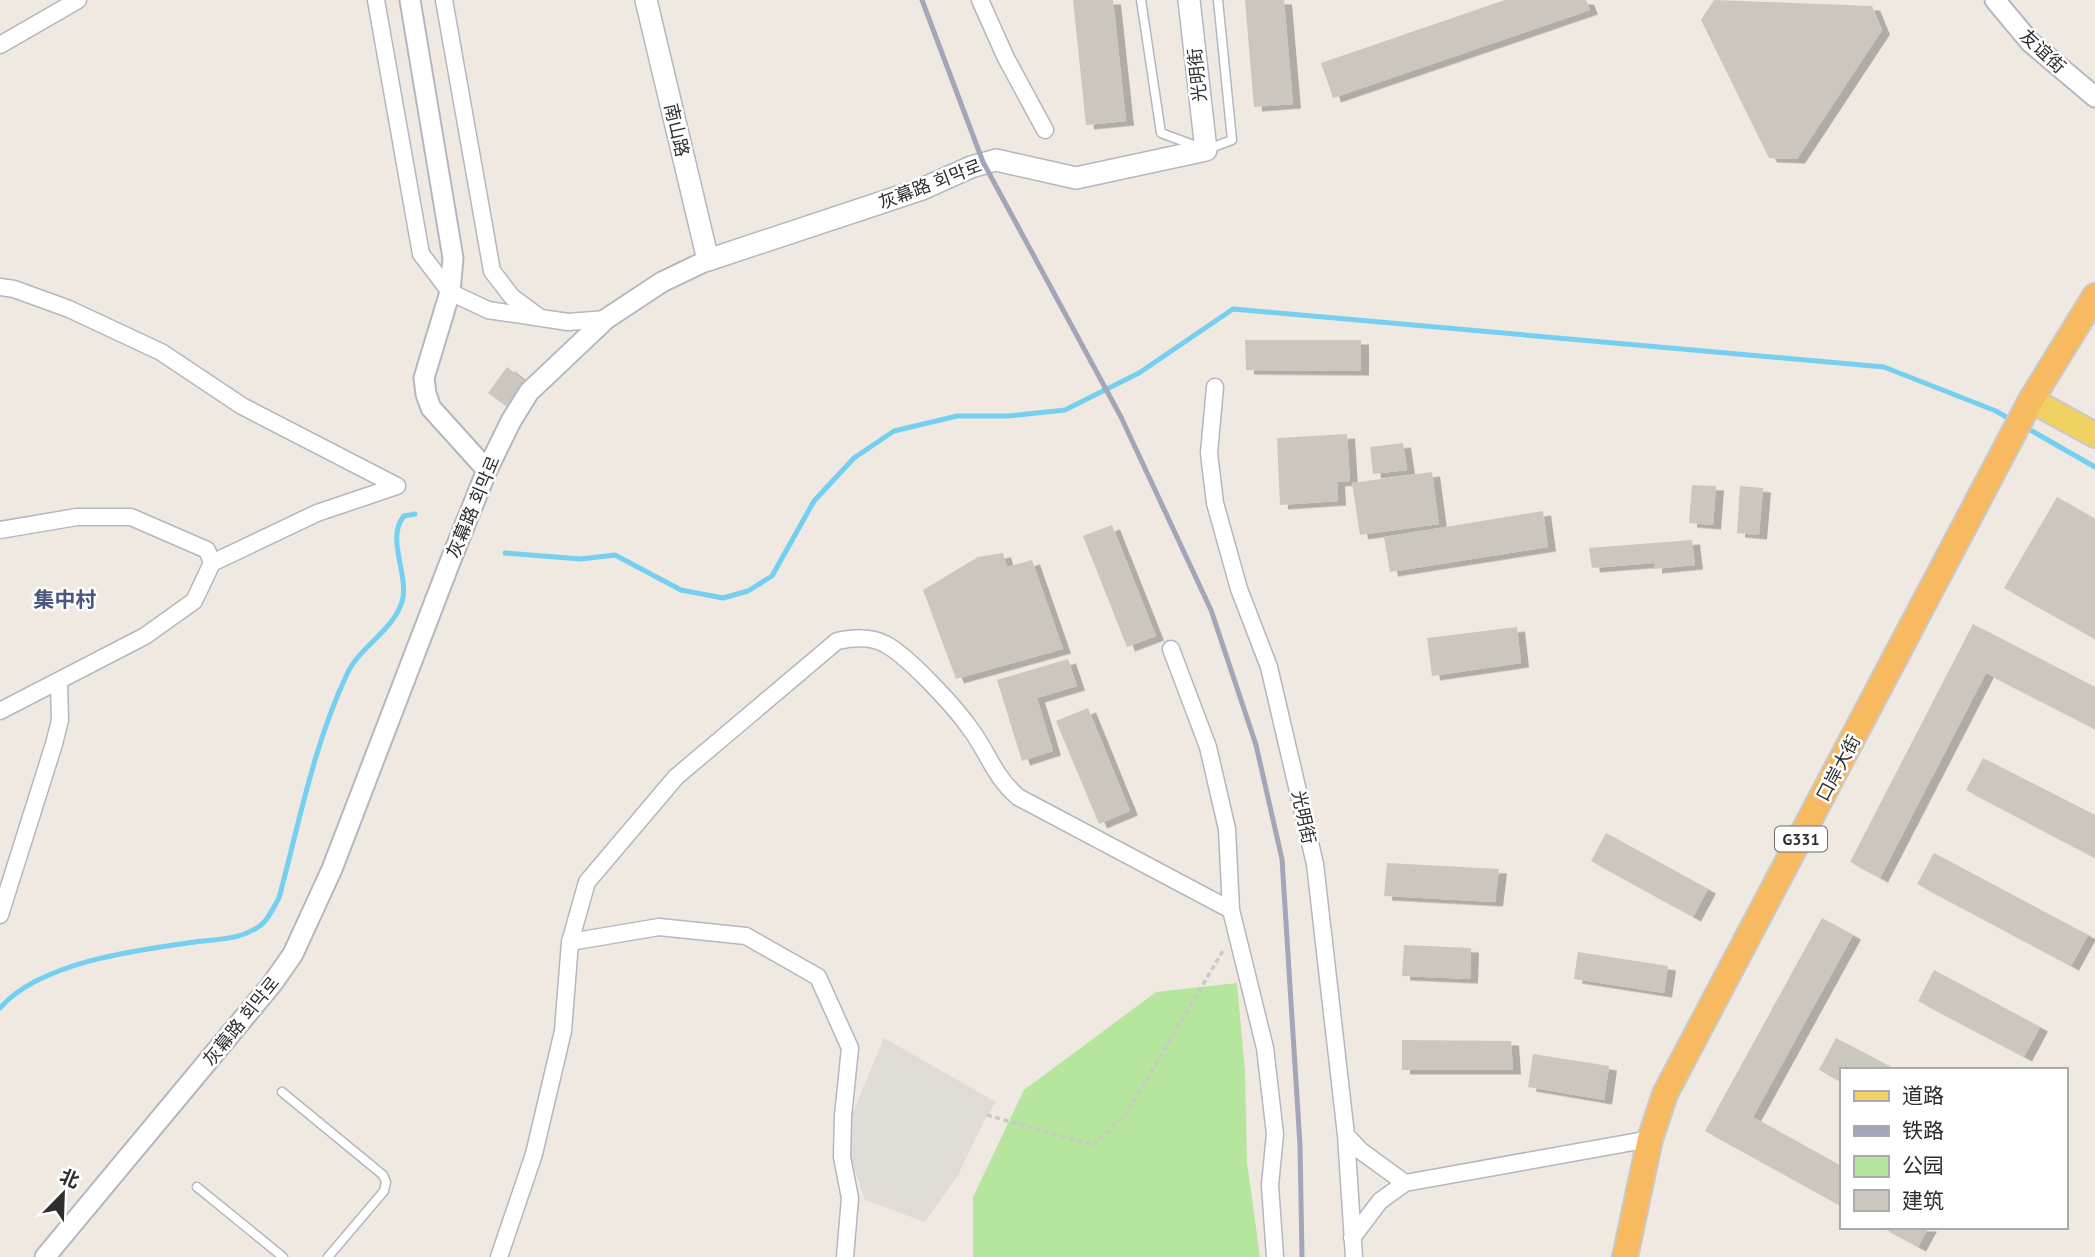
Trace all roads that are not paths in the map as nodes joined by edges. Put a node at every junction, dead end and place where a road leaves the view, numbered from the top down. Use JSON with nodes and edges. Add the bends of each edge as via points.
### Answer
{"nodes":[{"id":1,"x":78,"y":0,"type":"edge"},
{"id":2,"x":376,"y":0,"type":"edge"},
{"id":3,"x":410,"y":0,"type":"edge"},
{"id":4,"x":444,"y":0,"type":"edge"},
{"id":5,"x":646,"y":0,"type":"edge"},
{"id":6,"x":980,"y":0,"type":"edge"},
{"id":7,"x":1141,"y":0,"type":"edge"},
{"id":8,"x":1189,"y":0,"type":"edge"},
{"id":9,"x":1218,"y":0,"type":"edge"},
{"id":10,"x":1994,"y":0,"type":"edge"},
{"id":11,"x":0,"y":45,"type":"edge"},
{"id":12,"x":2095,"y":97,"type":"edge"},
{"id":13,"x":1045,"y":130,"type":"dead end"},
{"id":14,"x":1206,"y":150,"type":"junction"},
{"id":15,"x":708,"y":260,"type":"junction"},
{"id":16,"x":0,"y":287,"type":"edge"},
{"id":17,"x":450,"y":292,"type":"junction"},
{"id":18,"x":2095,"y":296,"type":"edge"},
{"id":19,"x":541,"y":318,"type":"junction"},
{"id":20,"x":606,"y":319,"type":"junction"},
{"id":21,"x":1215,"y":387,"type":"dead end"},
{"id":22,"x":2022,"y":416,"type":"junction"},
{"id":23,"x":2067,"y":419,"type":"junction"},
{"id":24,"x":2095,"y":420,"type":"edge"},
{"id":25,"x":2095,"y":435,"type":"edge"},
{"id":26,"x":487,"y":470,"type":"junction"},
{"id":27,"x":0,"y":530,"type":"edge"},
{"id":28,"x":212,"y":563,"type":"junction"},
{"id":29,"x":1171,"y":649,"type":"dead end"},
{"id":30,"x":59,"y":683,"type":"junction"},
{"id":31,"x":0,"y":711,"type":"edge"},
{"id":32,"x":1231,"y":910,"type":"junction"},
{"id":33,"x":0,"y":915,"type":"edge"},
{"id":34,"x":570,"y":942,"type":"junction"},
{"id":35,"x":282,"y":1092,"type":"dead end"},
{"id":36,"x":1346,"y":1135,"type":"junction"},
{"id":37,"x":1650,"y":1139,"type":"junction"},
{"id":38,"x":1405,"y":1183,"type":"junction"},
{"id":39,"x":197,"y":1186,"type":"dead end"},
{"id":40,"x":1352,"y":1238,"type":"junction"},
{"id":41,"x":45,"y":1257,"type":"edge"},
{"id":42,"x":283,"y":1257,"type":"edge"},
{"id":43,"x":328,"y":1257,"type":"edge"},
{"id":44,"x":499,"y":1257,"type":"edge"},
{"id":45,"x":845,"y":1257,"type":"edge"},
{"id":46,"x":1275,"y":1257,"type":"edge"},
{"id":47,"x":1354,"y":1257,"type":"edge"},
{"id":48,"x":1625,"y":1257,"type":"edge"}],
"edges":[{"from":1,"to":11,"type":"street"},
{"from":2,"to":17,"type":"street","via":[[421,254]]},
{"from":3,"to":17,"type":"street","via":[[453,258]]},
{"from":4,"to":19,"type":"street","via":[[492,271],[512,297]]},
{"from":5,"to":15,"type":"main road","name":"南山路"},
{"from":6,"to":13,"type":"street"},
{"from":7,"to":14,"type":"lane","via":[[1161,133]]},
{"from":8,"to":14,"type":"main road","name":"光明街"},
{"from":9,"to":14,"type":"lane","via":[[1232,140]]},
{"from":10,"to":12,"type":"street","name":"友谊街","via":[[2030,42]]},
{"from":14,"to":15,"type":"main road","name":"灰幕路 회막로","via":[[1076,178],[996,160],[983,162],[922,190]]},
{"from":15,"to":20,"type":"street","name":"灰幕路 회막로","via":[[662,282]]},
{"from":16,"to":28,"type":"street","via":[[69,309],[161,352],[242,406],[397,486],[317,513]]},
{"from":17,"to":19,"type":"street","via":[[488,310]]},
{"from":17,"to":26,"type":"street","via":[[428,359],[426,394],[431,408]]},
{"from":18,"to":22,"type":"highway","name":"口岸大街","number":"G331"},
{"from":19,"to":20,"type":"street","via":[[568,322]]},
{"from":20,"to":26,"type":"street","name":"灰幕路 회막로","via":[[529,392]]},
{"from":21,"to":36,"type":"street","name":"光明街","via":[[1209,453],[1215,503],[1239,589],[1269,667],[1315,864]]},
{"from":22,"to":23,"type":"main road"},
{"from":22,"to":37,"type":"highway","name":"口岸大街","number":"G331","via":[[1665,1094]]},
{"from":23,"to":24,"type":"main road"},
{"from":23,"to":25,"type":"main road"},
{"from":26,"to":41,"type":"street","name":"灰幕路 회막로","via":[[332,869],[293,954]]},
{"from":27,"to":28,"type":"street","via":[[77,517],[131,517],[207,550]]},
{"from":28,"to":30,"type":"street","via":[[194,601],[145,636]]},
{"from":29,"to":32,"type":"street","via":[[1208,747],[1227,829]]},
{"from":30,"to":31,"type":"street"},
{"from":30,"to":33,"type":"street","via":[[60,720]]},
{"from":32,"to":34,"type":"street","via":[[1018,797],[999,780],[971,729],[939,691],[885,644],[860,638],[837,640],[676,777],[587,882]]},
{"from":32,"to":46,"type":"street","via":[[1265,1048],[1275,1134],[1270,1185]]},
{"from":34,"to":44,"type":"street","via":[[563,1031],[534,1154]]},
{"from":34,"to":45,"type":"street","via":[[659,927],[746,936],[818,977],[850,1048],[842,1157],[850,1198]]},
{"from":35,"to":43,"type":"lane","via":[[386,1182],[384,1191]]},
{"from":36,"to":38,"type":"street"},
{"from":36,"to":40,"type":"street","name":"光明街"},
{"from":37,"to":38,"type":"street"},
{"from":37,"to":48,"type":"highway","name":"口岸大街","number":"G331"},
{"from":38,"to":40,"type":"street","via":[[1381,1201]]},
{"from":39,"to":42,"type":"lane"},
{"from":40,"to":47,"type":"street","name":"光明街"}]}
